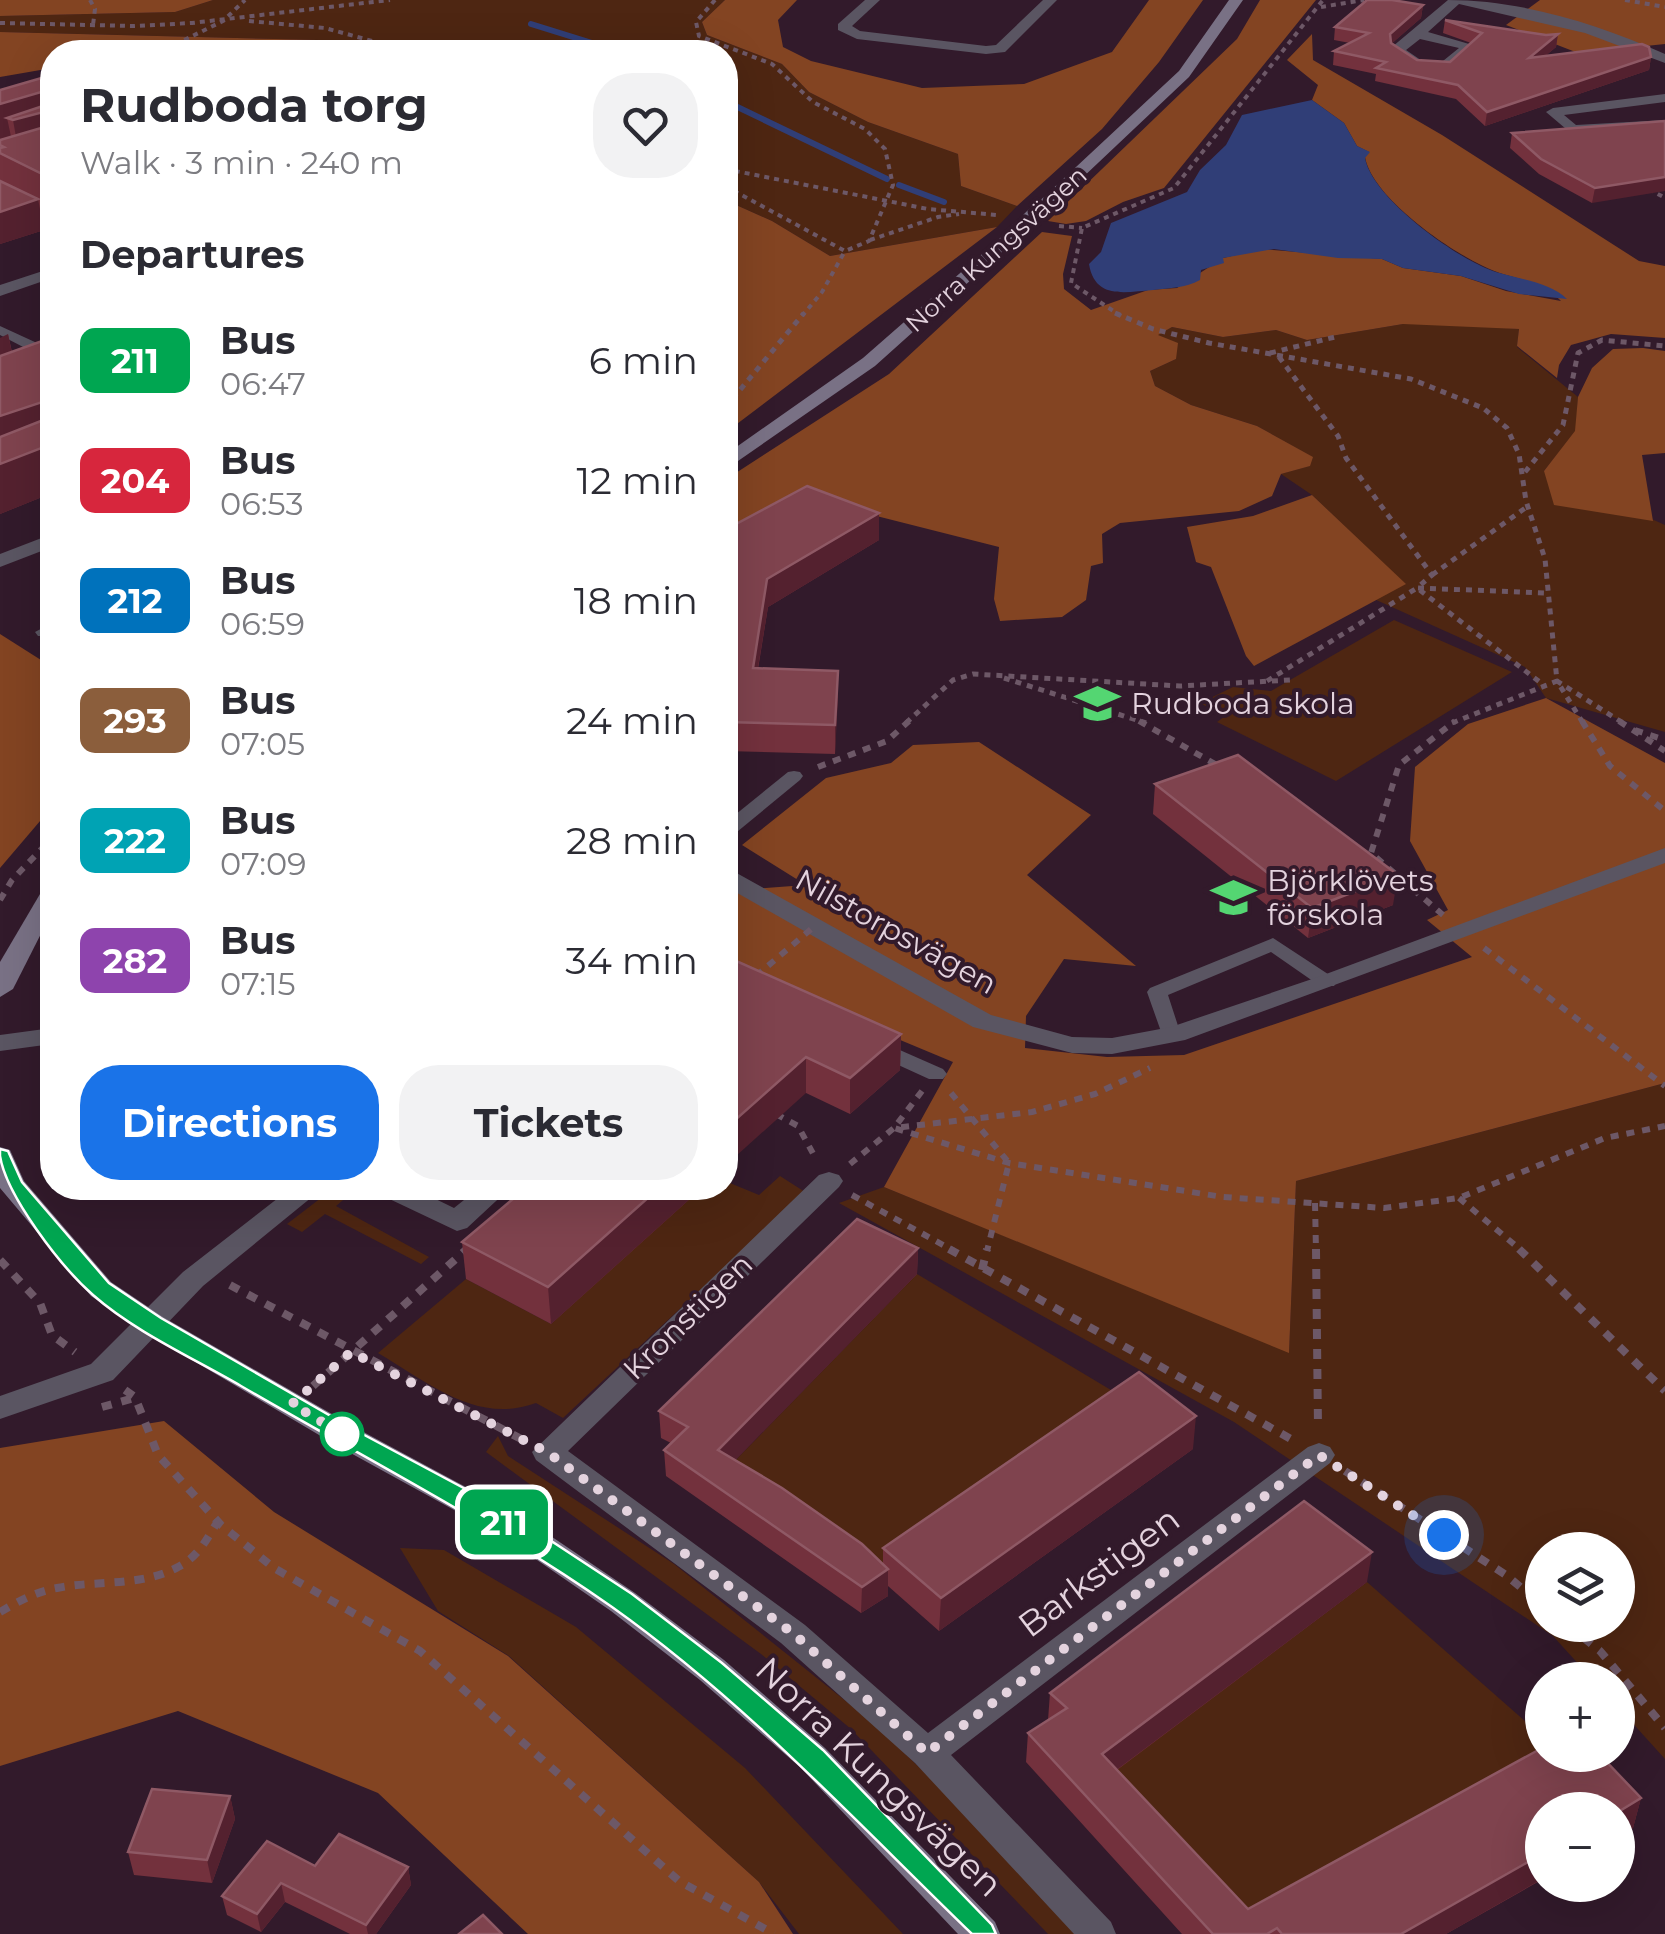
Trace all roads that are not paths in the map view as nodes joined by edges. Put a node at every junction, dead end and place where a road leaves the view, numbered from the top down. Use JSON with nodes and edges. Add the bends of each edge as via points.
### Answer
{"nodes":[{"id":1,"x":873,"y":0,"type":"edge"},
{"id":2,"x":1050,"y":0,"type":"edge"},
{"id":3,"x":1236,"y":0,"type":"edge"},
{"id":4,"x":1457,"y":0,"type":"edge"},
{"id":5,"x":1523,"y":0,"type":"edge"},
{"id":6,"x":1510,"y":9,"type":"junction"},
{"id":7,"x":1449,"y":27,"type":"edge"},
{"id":8,"x":1424,"y":29,"type":"joint"},
{"id":9,"x":1665,"y":59,"type":"edge"},
{"id":10,"x":1662,"y":102,"type":"edge"},
{"id":11,"x":1665,"y":124,"type":"edge"},
{"id":12,"x":0,"y":198,"type":"edge"},
{"id":13,"x":40,"y":212,"type":"edge"},
{"id":14,"x":40,"y":277,"type":"edge"},
{"id":15,"x":0,"y":291,"type":"edge"},
{"id":16,"x":0,"y":331,"type":"edge"},
{"id":17,"x":32,"y":346,"type":"edge"},
{"id":18,"x":738,"y":455,"type":"edge"},
{"id":19,"x":40,"y":545,"type":"edge"},
{"id":20,"x":0,"y":561,"type":"edge"},
{"id":21,"x":794,"y":776,"type":"road end"},
{"id":22,"x":738,"y":821,"type":"edge"},
{"id":23,"x":1665,"y":855,"type":"edge"},
{"id":24,"x":738,"y":883,"type":"edge"},
{"id":25,"x":40,"y":913,"type":"edge"},
{"id":26,"x":1328,"y":982,"type":"junction"},
{"id":27,"x":0,"y":989,"type":"edge"},
{"id":28,"x":1171,"y":1035,"type":"junction"},
{"id":29,"x":40,"y":1037,"type":"edge"},
{"id":30,"x":0,"y":1042,"type":"edge"},
{"id":31,"x":866,"y":1042,"type":"edge"},
{"id":32,"x":936,"y":1074,"type":"road end"},
{"id":33,"x":0,"y":1156,"type":"edge"},
{"id":34,"x":829,"y":1181,"type":"road end"},
{"id":35,"x":294,"y":1200,"type":"edge"},
{"id":36,"x":415,"y":1200,"type":"edge"},
{"id":37,"x":481,"y":1200,"type":"edge"},
{"id":38,"x":153,"y":1324,"type":"junction"},
{"id":39,"x":0,"y":1408,"type":"edge"},
{"id":40,"x":1319,"y":1455,"type":"road end"},
{"id":41,"x":927,"y":1753,"type":"junction"},
{"id":42,"x":982,"y":1934,"type":"edge"},
{"id":43,"x":1098,"y":1934,"type":"edge"}],
"edges":[{"from":1,"to":2,"type":"street","via":[[843,28],[986,50],[1000,48]]},
{"from":3,"to":18,"type":"main road","name":"Norra Kungsvägen","bridge":true,"via":[[1184,74],[1013,235],[869,362]]},
{"from":4,"to":6,"type":"street"},
{"from":4,"to":8,"type":"street"},
{"from":5,"to":6,"type":"street"},
{"from":6,"to":9,"type":"street","via":[[1603,33]]},
{"from":7,"to":8,"type":"lane"},
{"from":10,"to":11,"type":"street","via":[[1553,112],[1572,130]]},
{"from":12,"to":13,"type":"street"},
{"from":14,"to":15,"type":"street"},
{"from":16,"to":17,"type":"lane"},
{"from":19,"to":20,"type":"street"},
{"from":21,"to":22,"type":"lane"},
{"from":23,"to":26,"type":"street","name":"Nilstorpsvägen"},
{"from":24,"to":28,"type":"street","name":"Nilstorpsvägen","via":[[982,1020],[1072,1045],[1112,1046]]},
{"from":25,"to":27,"type":"main road"},
{"from":26,"to":28,"type":"street","name":"Nilstorpsvägen"},
{"from":26,"to":28,"type":"lane","via":[[1274,944],[1156,992]]},
{"from":29,"to":30,"type":"street"},
{"from":31,"to":32,"type":"lane"},
{"from":33,"to":38,"type":"main road","name":"Norra Kungsvägen","via":[[12,1185],[88,1275]]},
{"from":34,"to":41,"type":"street","name":"Kronstigen","via":[[547,1452],[794,1634]]},
{"from":35,"to":38,"type":"street","via":[[204,1271]]},
{"from":36,"to":37,"type":"street","via":[[456,1221]]},
{"from":38,"to":39,"type":"street","via":[[102,1372]]},
{"from":38,"to":42,"type":"main road","name":"Norra Kungsvägen","via":[[444,1486],[623,1602],[814,1758]]},
{"from":40,"to":41,"type":"street","name":"Barkstigen"},
{"from":41,"to":43,"type":"street"}]}
